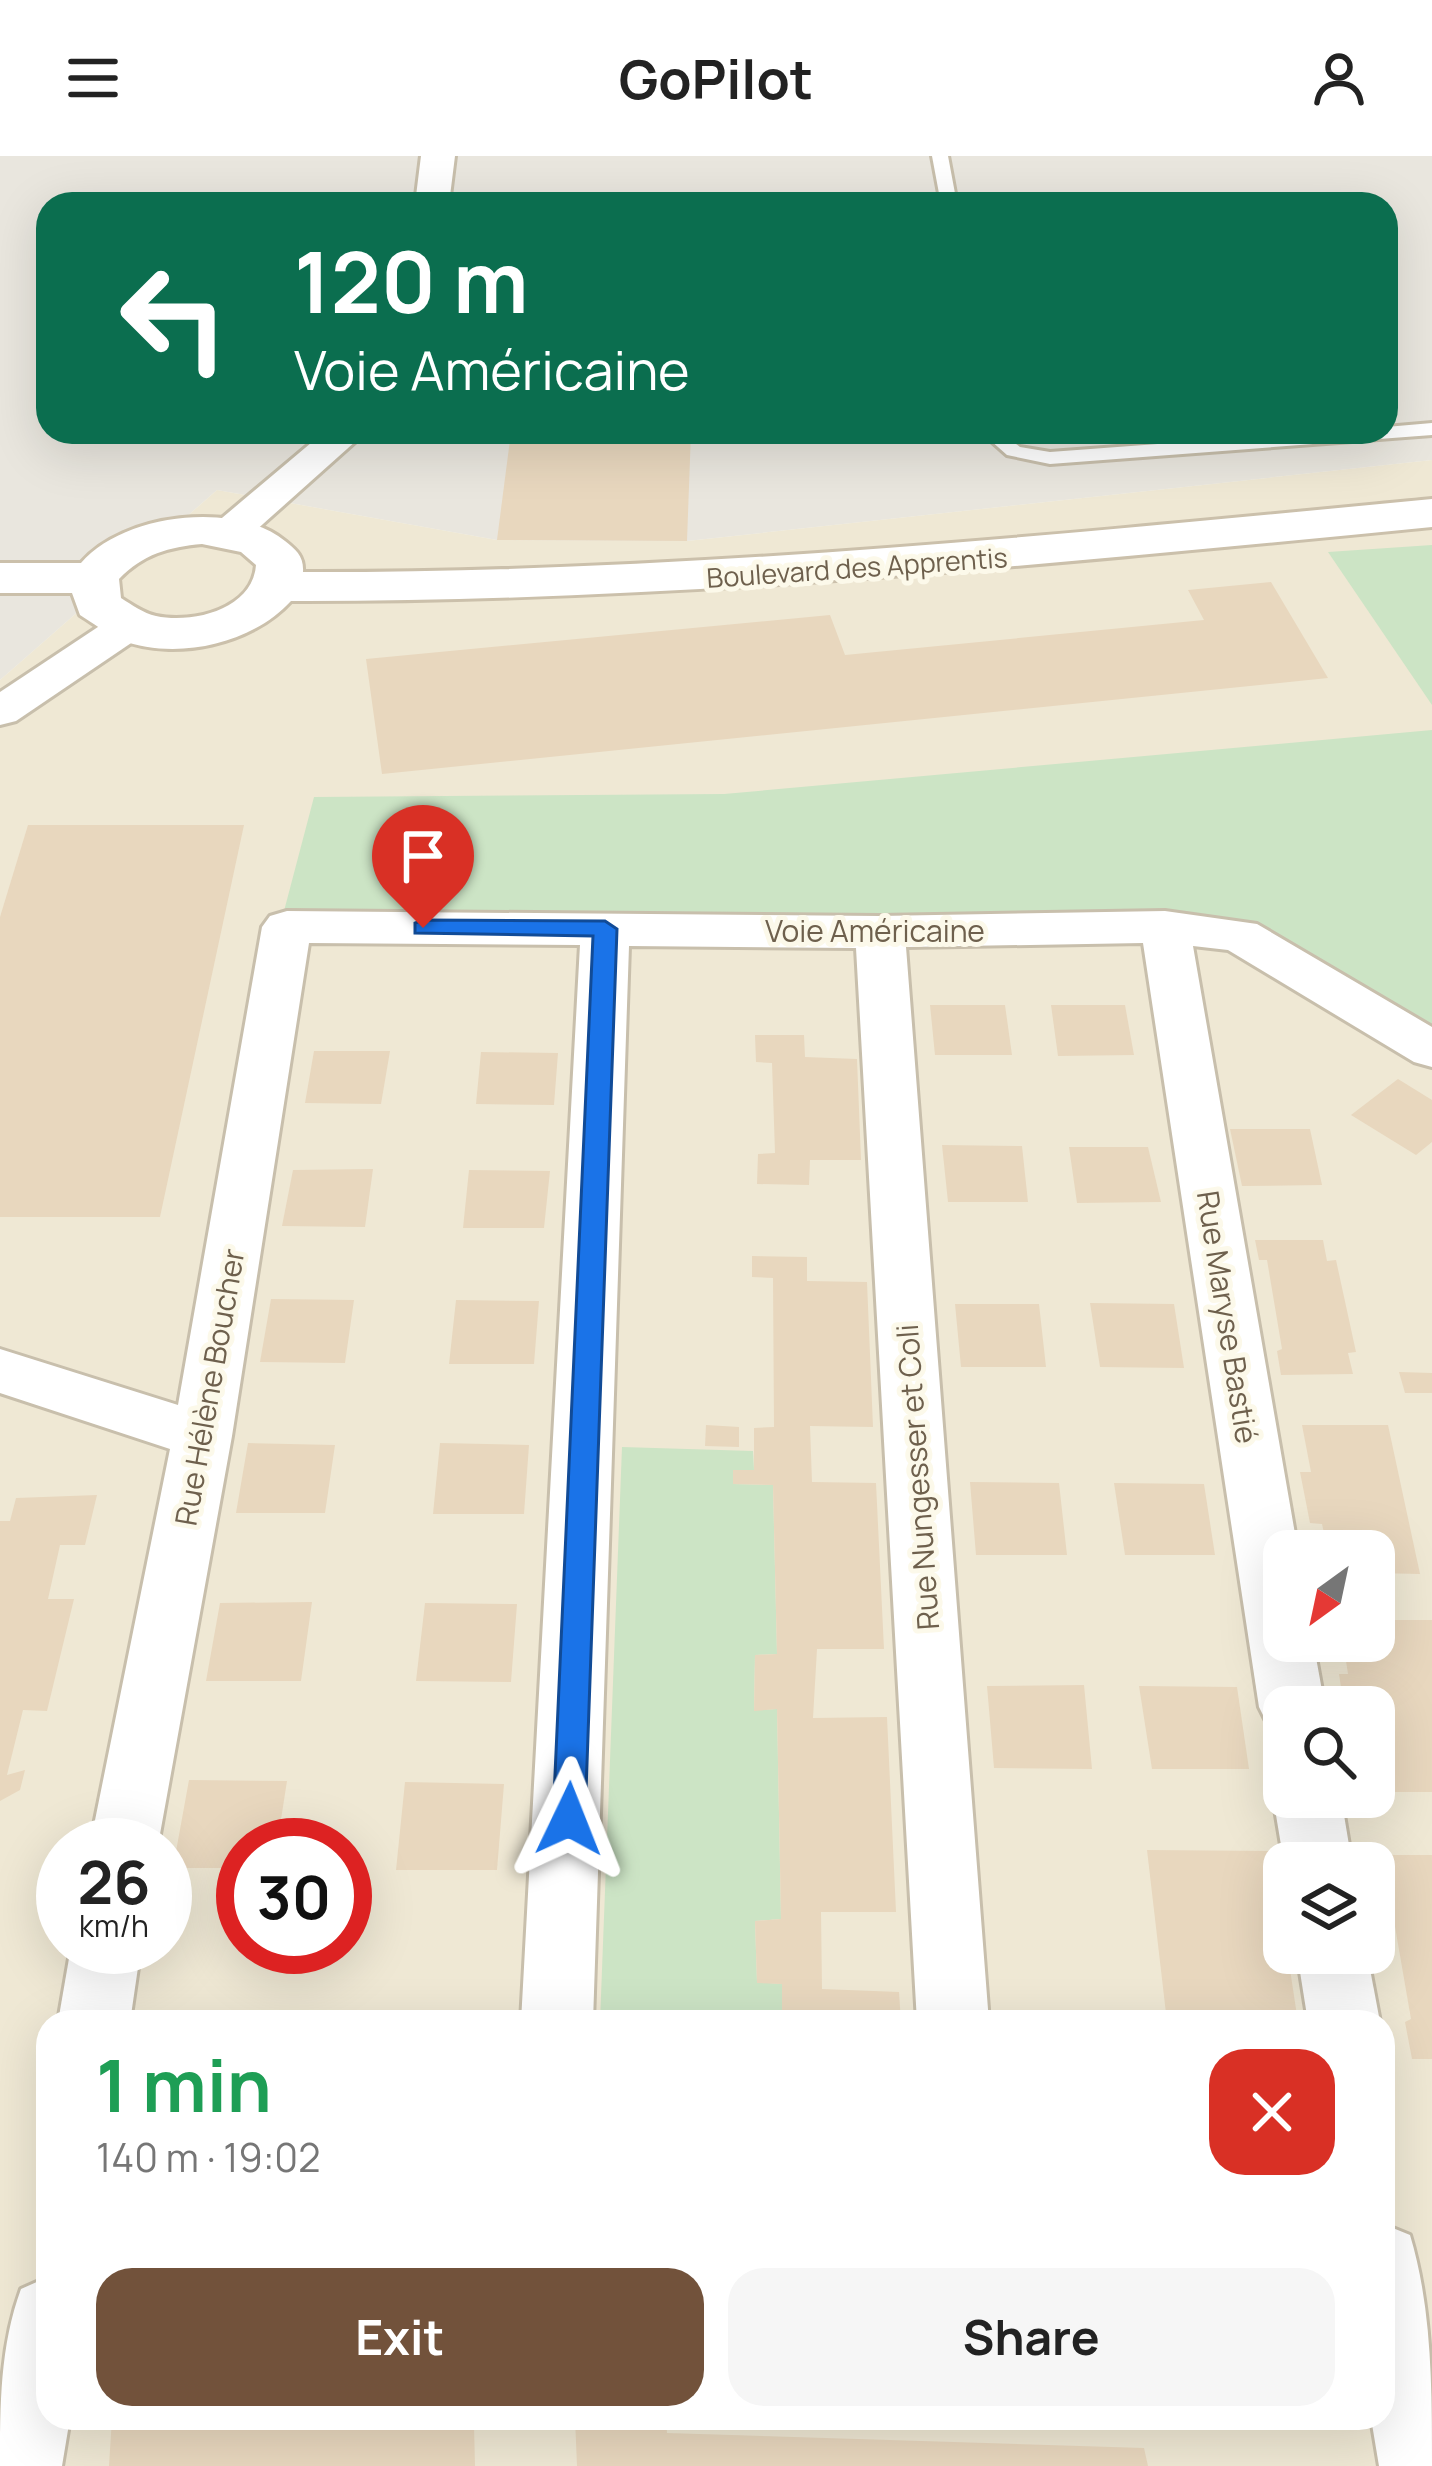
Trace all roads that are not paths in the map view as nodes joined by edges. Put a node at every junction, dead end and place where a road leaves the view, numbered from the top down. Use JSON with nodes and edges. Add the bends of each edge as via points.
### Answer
{"nodes":[{"id":1,"x":438,"y":156,"type":"edge"},
{"id":2,"x":940,"y":156,"type":"edge"},
{"id":3,"x":434,"y":192,"type":"edge"},
{"id":4,"x":947,"y":192,"type":"edge"},
{"id":5,"x":1432,"y":429,"type":"edge"},
{"id":6,"x":1398,"y":432,"type":"edge"},
{"id":7,"x":333,"y":444,"type":"edge"},
{"id":8,"x":1004,"y":444,"type":"edge"},
{"id":9,"x":1234,"y":444,"type":"edge"},
{"id":10,"x":1432,"y":513,"type":"edge"},
{"id":11,"x":230,"y":532,"type":"junction"},
{"id":12,"x":0,"y":578,"type":"edge"},
{"id":13,"x":95,"y":578,"type":"junction"},
{"id":14,"x":281,"y":586,"type":"junction"},
{"id":15,"x":128,"y":626,"type":"junction"},
{"id":16,"x":0,"y":712,"type":"edge"},
{"id":17,"x":286,"y":927,"type":"joint"},
{"id":18,"x":1165,"y":927,"type":"junction"},
{"id":19,"x":605,"y":929,"type":"junction"},
{"id":20,"x":880,"y":932,"type":"junction"},
{"id":21,"x":1432,"y":1050,"type":"edge"},
{"id":22,"x":0,"y":1372,"type":"edge"},
{"id":23,"x":202,"y":1436,"type":"junction"},
{"id":24,"x":1289,"y":1686,"type":"edge"},
{"id":25,"x":129,"y":1818,"type":"edge"},
{"id":26,"x":102,"y":1974,"type":"edge"},
{"id":27,"x":1336,"y":1974,"type":"edge"},
{"id":28,"x":96,"y":2010,"type":"edge"},
{"id":29,"x":558,"y":2010,"type":"edge"},
{"id":30,"x":952,"y":2010,"type":"edge"},
{"id":31,"x":1342,"y":2010,"type":"edge"},
{"id":32,"x":1395,"y":2373,"type":"edge"},
{"id":33,"x":36,"y":2389,"type":"edge"},
{"id":34,"x":22,"y":2466,"type":"edge"},
{"id":35,"x":1419,"y":2466,"type":"edge"}],
"edges":[{"from":1,"to":3,"type":"street"},
{"from":2,"to":4,"type":"lane"},
{"from":5,"to":6,"type":"lane"},
{"from":7,"to":11,"type":"street"},
{"from":8,"to":9,"type":"lane","via":[[1050,458]]},
{"from":10,"to":14,"type":"main road","name":"Boulevard des Apprentis","via":[[986,559],[623,584]]},
{"from":11,"to":13,"type":"main road","via":[[147,538]]},
{"from":11,"to":14,"type":"main road","via":[[274,553]]},
{"from":12,"to":13,"type":"main road"},
{"from":13,"to":15,"type":"main road","via":[[98,604]]},
{"from":14,"to":15,"type":"main road","via":[[269,602],[220,627]]},
{"from":15,"to":16,"type":"street"},
{"from":17,"to":19,"type":"street","name":"Voie Américaine"},
{"from":17,"to":23,"type":"street","name":"Rue Hélène Boucher"},
{"from":18,"to":20,"type":"street","name":"Voie Américaine"},
{"from":18,"to":21,"type":"street","name":"Voie Américaine","via":[[1240,935]]},
{"from":18,"to":24,"type":"street","name":"Rue Maryse Bastié"},
{"from":19,"to":20,"type":"street","name":"Voie Américaine"},
{"from":19,"to":29,"type":"street"},
{"from":20,"to":30,"type":"street","name":"Rue Nungesser et Coli"},
{"from":22,"to":23,"type":"street"},
{"from":23,"to":25,"type":"street","name":"Rue Hélène Boucher"},
{"from":26,"to":28,"type":"street"},
{"from":27,"to":31,"type":"street"},
{"from":32,"to":35,"type":"street"},
{"from":33,"to":34,"type":"street"}]}
